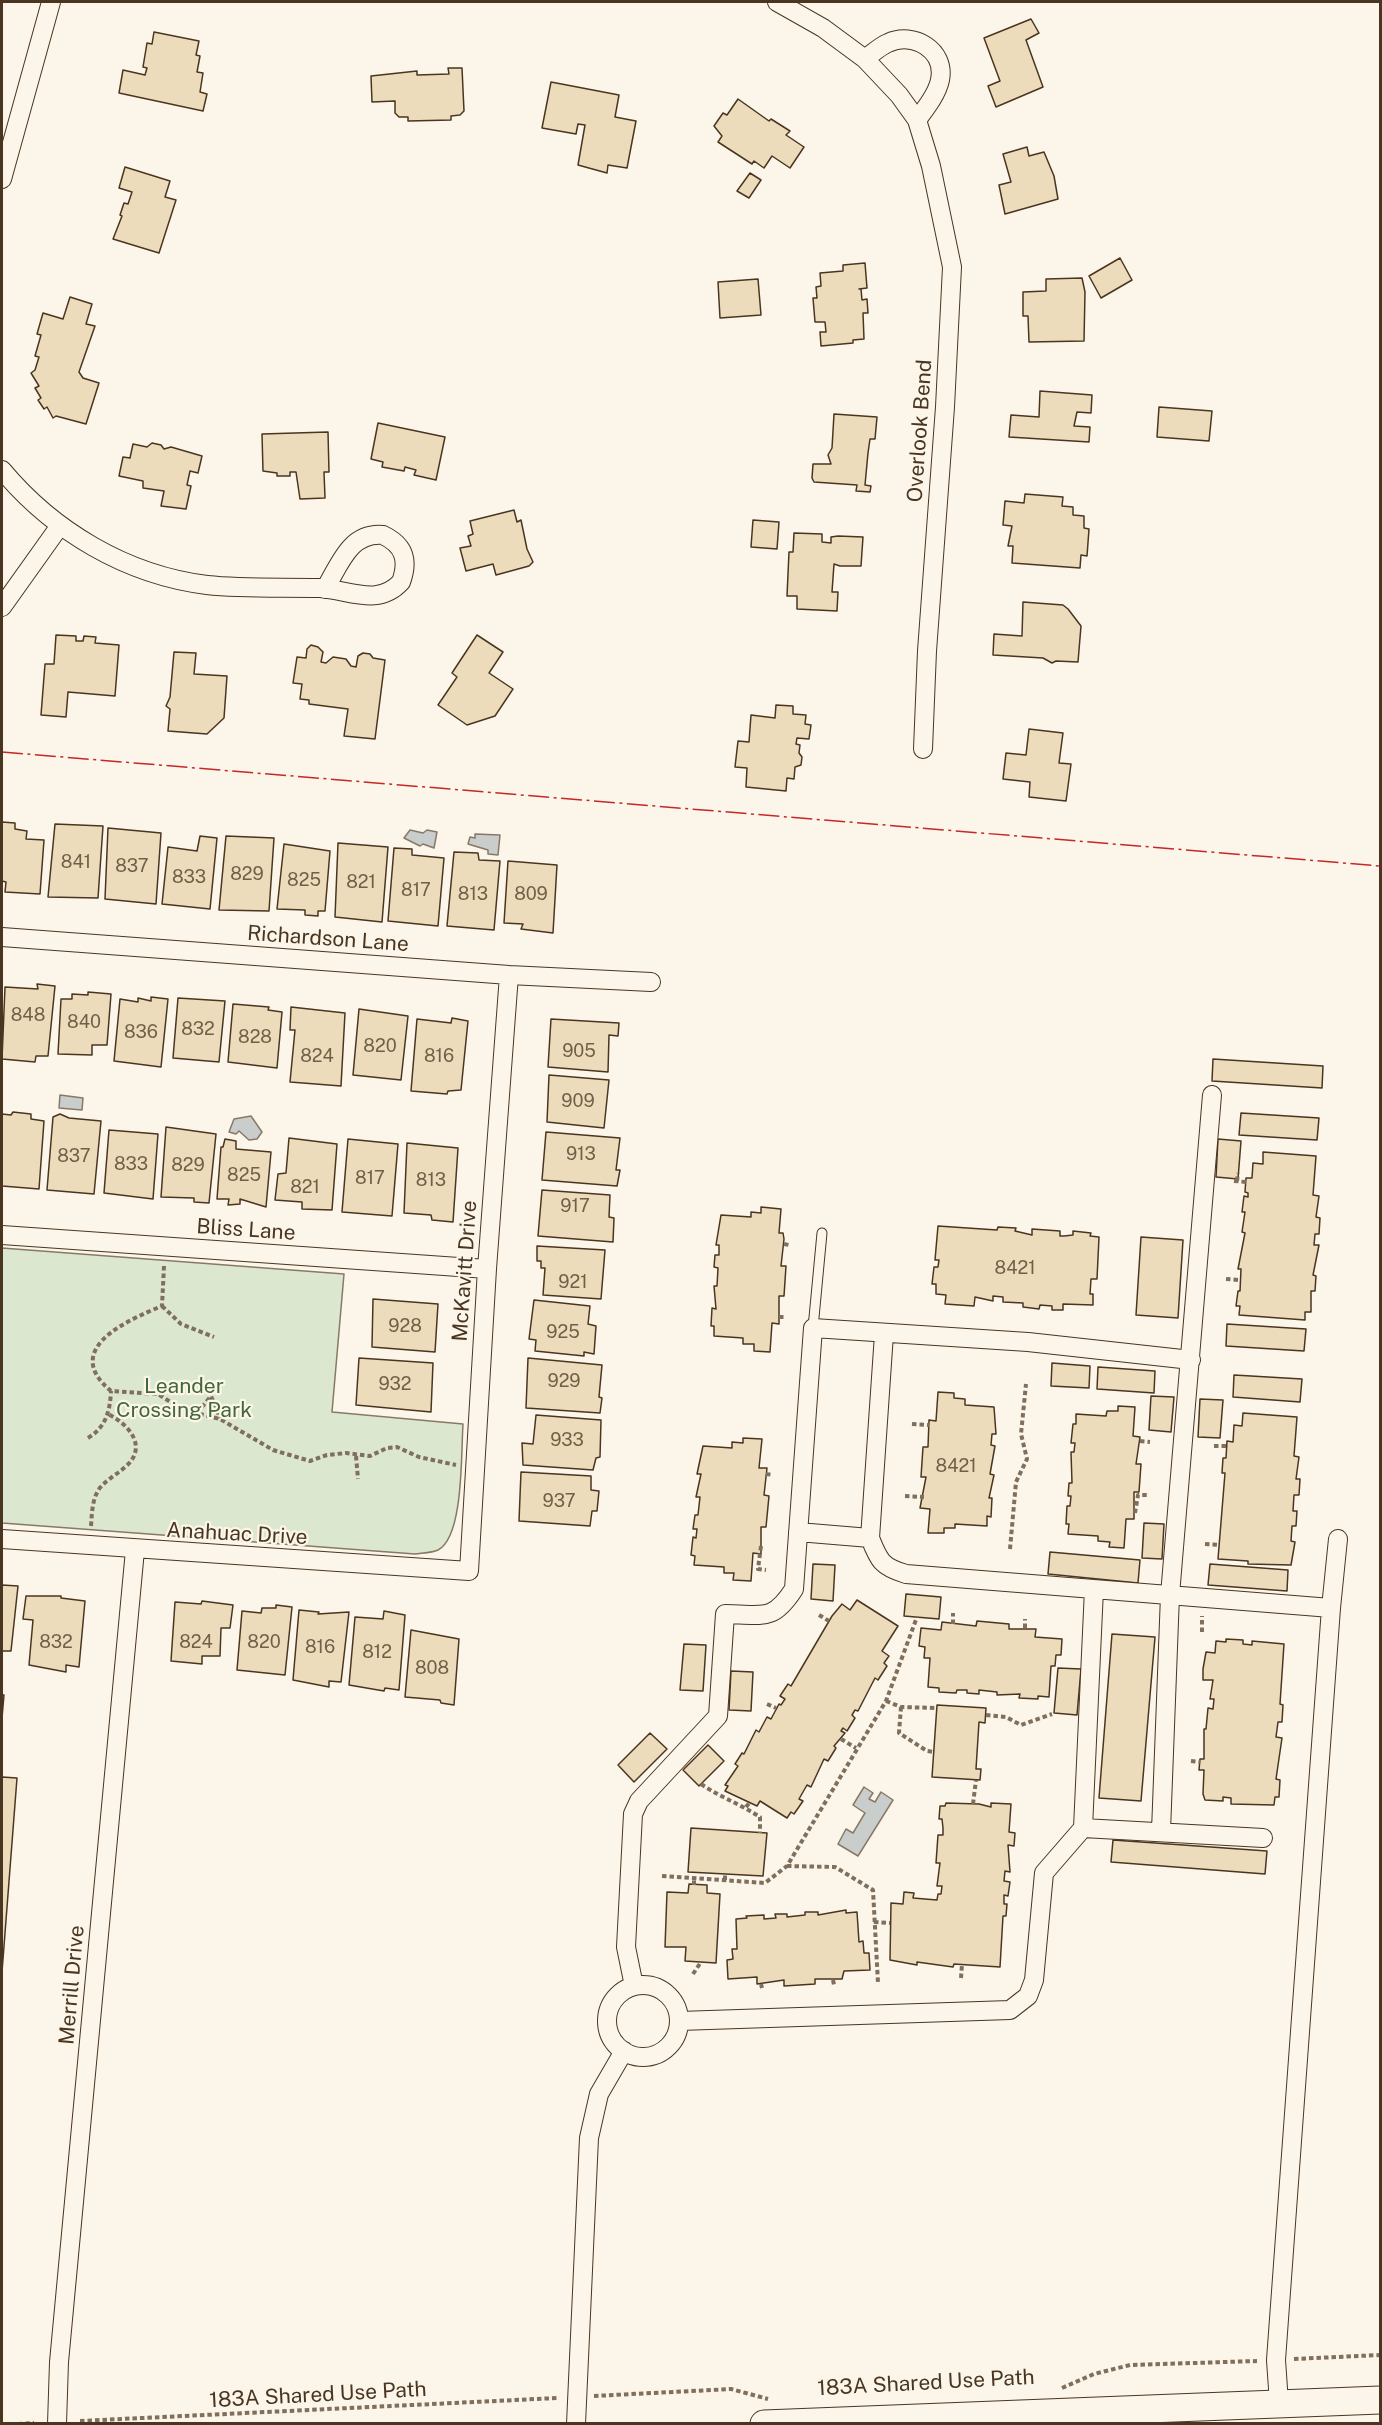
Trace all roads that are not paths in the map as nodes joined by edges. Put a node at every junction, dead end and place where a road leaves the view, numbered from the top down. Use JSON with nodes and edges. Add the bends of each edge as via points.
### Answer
{"nodes":[{"id":1,"x":51,"y":2,"type":"edge"},
{"id":2,"x":777,"y":2,"type":"edge"},
{"id":3,"x":865,"y":59,"type":"junction"},
{"id":4,"x":917,"y":120,"type":"junction"},
{"id":5,"x":2,"y":179,"type":"edge"},
{"id":6,"x":2,"y":470,"type":"edge"},
{"id":7,"x":59,"y":527,"type":"junction"},
{"id":8,"x":325,"y":589,"type":"junction"},
{"id":9,"x":2,"y":607,"type":"edge"},
{"id":10,"x":923,"y":749,"type":"dead end"},
{"id":11,"x":2,"y":937,"type":"edge"},
{"id":12,"x":509,"y":975,"type":"junction"},
{"id":13,"x":651,"y":982,"type":"dead end"},
{"id":14,"x":1212,"y":1095,"type":"dead end"},
{"id":15,"x":822,"y":1233,"type":"dead end"},
{"id":16,"x":2,"y":1235,"type":"edge"},
{"id":17,"x":487,"y":1269,"type":"junction"},
{"id":18,"x":813,"y":1328,"type":"junction"},
{"id":19,"x":884,"y":1334,"type":"junction"},
{"id":20,"x":1191,"y":1360,"type":"junction"},
{"id":21,"x":798,"y":1532,"type":"junction"},
{"id":22,"x":870,"y":1538,"type":"junction"},
{"id":23,"x":2,"y":1539,"type":"edge"},
{"id":24,"x":1338,"y":1539,"type":"dead end"},
{"id":25,"x":135,"y":1550,"type":"junction"},
{"id":26,"x":469,"y":1571,"type":"joint"},
{"id":27,"x":1094,"y":1590,"type":"junction"},
{"id":28,"x":1170,"y":1594,"type":"junction"},
{"id":29,"x":1331,"y":1608,"type":"junction"},
{"id":30,"x":1083,"y":1828,"type":"junction"},
{"id":31,"x":1161,"y":1831,"type":"junction"},
{"id":32,"x":1263,"y":1838,"type":"dead end"},
{"id":33,"x":634,"y":1986,"type":"junction"},
{"id":34,"x":679,"y":2021,"type":"junction"},
{"id":35,"x":624,"y":2051,"type":"junction"},
{"id":36,"x":1380,"y":2400,"type":"edge"},
{"id":37,"x":1278,"y":2403,"type":"junction"},
{"id":38,"x":771,"y":2413,"type":"edge"},
{"id":39,"x":57,"y":2424,"type":"edge"},
{"id":40,"x":576,"y":2424,"type":"edge"}],
"edges":[{"from":1,"to":5,"type":"street"},
{"from":2,"to":3,"type":"street","name":"Overlook Bend","via":[[823,28]]},
{"from":3,"to":4,"type":"street","name":"Overlook Bend"},
{"from":3,"to":4,"type":"street","via":[[888,43],[904,38],[918,40],[935,53],[940,82]]},
{"from":4,"to":10,"type":"street","name":"Overlook Bend","via":[[952,267]]},
{"from":6,"to":7,"type":"street"},
{"from":7,"to":8,"type":"street","via":[[136,569],[206,585]]},
{"from":7,"to":9,"type":"street"},
{"from":8,"to":8,"type":"street","via":[[372,596],[393,590],[405,571],[402,548],[383,535],[361,537],[352,544]]},
{"from":11,"to":12,"type":"street","name":"Richardson Lane"},
{"from":12,"to":13,"type":"street","name":"Richardson Lane"},
{"from":12,"to":17,"type":"street","name":"McKavitt Drive"},
{"from":14,"to":20,"type":"street"},
{"from":15,"to":18,"type":"lane"},
{"from":16,"to":17,"type":"street","name":"Bliss Lane"},
{"from":17,"to":26,"type":"street","name":"McKavitt Drive"},
{"from":18,"to":19,"type":"street"},
{"from":18,"to":21,"type":"street"},
{"from":19,"to":20,"type":"street","via":[[1028,1342]]},
{"from":19,"to":22,"type":"street"},
{"from":20,"to":28,"type":"street"},
{"from":21,"to":22,"type":"street"},
{"from":21,"to":33,"type":"street","via":[[794,1589],[774,1614],[725,1614],[718,1716],[639,1801],[633,1814],[626,1947]]},
{"from":22,"to":27,"type":"street","via":[[888,1569],[906,1574]]},
{"from":23,"to":25,"type":"street","name":"Anahuac Drive"},
{"from":24,"to":29,"type":"street"},
{"from":25,"to":26,"type":"street","name":"Anahuac Drive"},
{"from":25,"to":39,"type":"street","name":"Merrill Drive","via":[[59,2362]]},
{"from":27,"to":28,"type":"street"},
{"from":27,"to":30,"type":"street"},
{"from":28,"to":29,"type":"street"},
{"from":28,"to":31,"type":"street"},
{"from":29,"to":37,"type":"street","via":[[1276,2360]]},
{"from":30,"to":31,"type":"street"},
{"from":30,"to":34,"type":"street","via":[[1044,1873],[1034,1980],[1028,1996],[1010,2010]]},
{"from":31,"to":32,"type":"street"},
{"from":33,"to":34,"type":"street","via":[[656,1987],[665,1993],[672,2000]]},
{"from":33,"to":35,"type":"street","via":[[616,1997],[608,2016],[611,2036]]},
{"from":34,"to":35,"type":"street","via":[[665,2049],[645,2057]]},
{"from":35,"to":40,"type":"street","via":[[599,2094],[589,2138]]},
{"from":36,"to":37,"type":"main road"},
{"from":37,"to":38,"type":"main road"}]}
